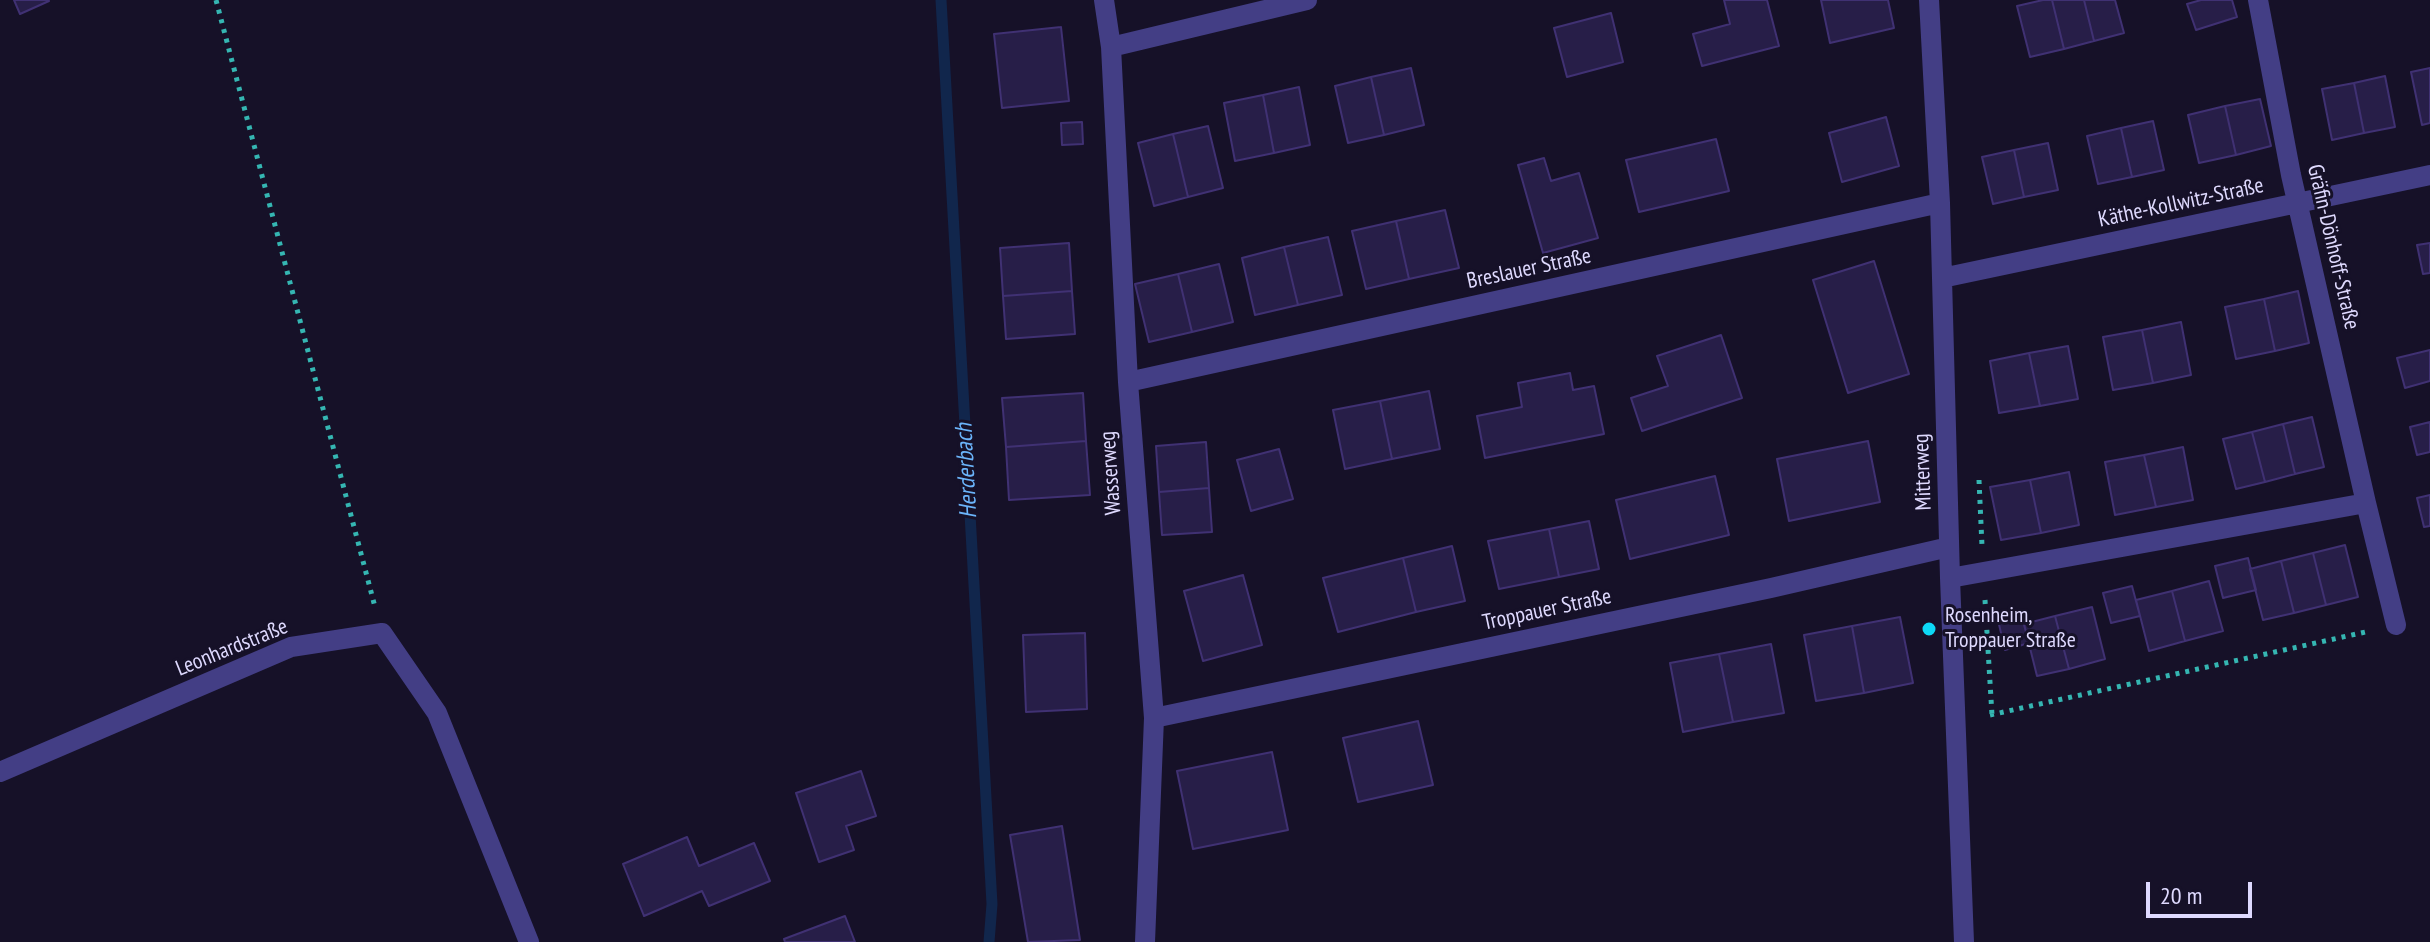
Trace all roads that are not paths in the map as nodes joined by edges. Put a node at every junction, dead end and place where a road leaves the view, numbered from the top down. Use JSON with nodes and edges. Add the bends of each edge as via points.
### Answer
{"nodes":[{"id":1,"x":1104,"y":0,"type":"edge"},
{"id":2,"x":1307,"y":0,"type":"edge"},
{"id":3,"x":1929,"y":0,"type":"edge"},
{"id":4,"x":2258,"y":0,"type":"edge"},
{"id":5,"x":1111,"y":47,"type":"junction"},
{"id":6,"x":2430,"y":175,"type":"edge"},
{"id":7,"x":1940,"y":203,"type":"junction"},
{"id":8,"x":2298,"y":203,"type":"junction"},
{"id":9,"x":1942,"y":278,"type":"junction"},
{"id":10,"x":1128,"y":382,"type":"junction"},
{"id":11,"x":2366,"y":503,"type":"junction"},
{"id":12,"x":1949,"y":547,"type":"junction"},
{"id":13,"x":1950,"y":578,"type":"junction"},
{"id":14,"x":2396,"y":625,"type":"road end"},
{"id":15,"x":1154,"y":718,"type":"junction"},
{"id":16,"x":0,"y":772,"type":"edge"},
{"id":17,"x":529,"y":942,"type":"edge"},
{"id":18,"x":1145,"y":942,"type":"edge"},
{"id":19,"x":1964,"y":942,"type":"edge"}],
"edges":[{"from":1,"to":5,"type":"street","name":"Wasserweg"},
{"from":2,"to":5,"type":"street"},
{"from":3,"to":7,"type":"street","name":"Mitterweg"},
{"from":4,"to":8,"type":"street","name":"Gräfin-Dönhoff-Straße"},
{"from":5,"to":10,"type":"street","name":"Wasserweg"},
{"from":6,"to":8,"type":"street","name":"Käthe-Kollwitz-Straße"},
{"from":7,"to":9,"type":"street","name":"Mitterweg"},
{"from":7,"to":10,"type":"street","name":"Breslauer Straße"},
{"from":8,"to":9,"type":"street","name":"Käthe-Kollwitz-Straße"},
{"from":8,"to":11,"type":"street","name":"Gräfin-Dönhoff-Straße"},
{"from":9,"to":12,"type":"street","name":"Mitterweg"},
{"from":10,"to":15,"type":"street","name":"Wasserweg"},
{"from":11,"to":13,"type":"street"},
{"from":11,"to":14,"type":"street","name":"Gräfin-Dönhoff-Straße"},
{"from":12,"to":13,"type":"street","name":"Mitterweg"},
{"from":12,"to":15,"type":"street","name":"Troppauer Straße"},
{"from":13,"to":19,"type":"street","name":"Mitterweg"},
{"from":15,"to":18,"type":"street","name":"Wasserweg"},
{"from":16,"to":17,"type":"street","name":"Leonhardstraße","via":[[291,647],[382,633],[437,713]]}]}
